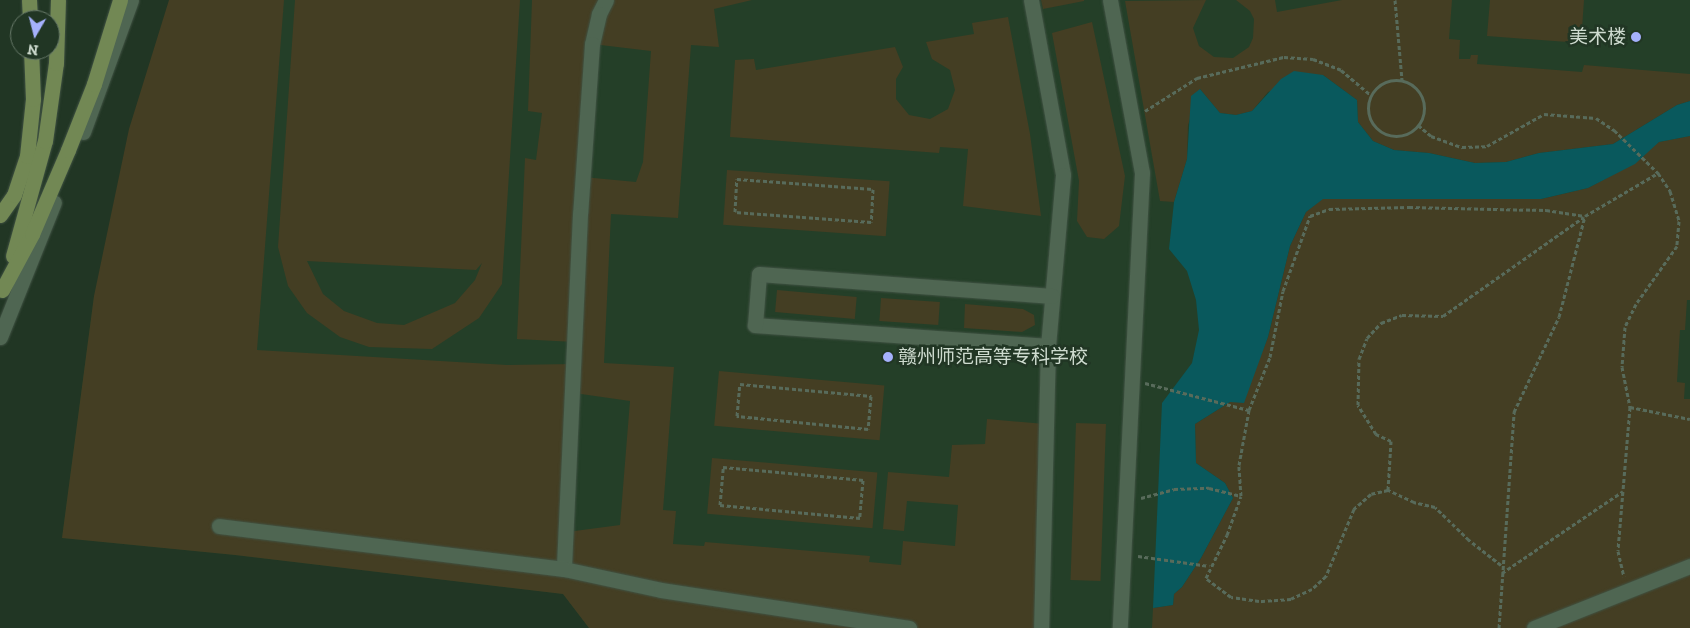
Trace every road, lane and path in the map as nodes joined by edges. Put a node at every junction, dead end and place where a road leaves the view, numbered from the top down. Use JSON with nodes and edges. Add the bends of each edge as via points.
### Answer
{"nodes":[{"id":1,"x":58,"y":0,"type":"edge"},
{"id":2,"x":120,"y":0,"type":"edge"},
{"id":3,"x":131,"y":0,"type":"edge"},
{"id":4,"x":606,"y":0,"type":"edge"},
{"id":5,"x":1031,"y":0,"type":"edge"},
{"id":6,"x":1110,"y":0,"type":"edge"},
{"id":7,"x":1395,"y":0,"type":"edge"},
{"id":8,"x":31,"y":60,"type":"edge"},
{"id":9,"x":1402,"y":80,"type":"junction"},
{"id":10,"x":1371,"y":95,"type":"junction"},
{"id":11,"x":1132,"y":119,"type":"junction"},
{"id":12,"x":1418,"y":125,"type":"junction"},
{"id":13,"x":1658,"y":173,"type":"junction"},
{"id":14,"x":0,"y":216,"type":"edge"},
{"id":15,"x":1584,"y":216,"type":"junction"},
{"id":16,"x":871,"y":222,"type":"joint"},
{"id":17,"x":1,"y":293,"type":"edge"},
{"id":18,"x":1052,"y":296,"type":"junction"},
{"id":19,"x":0,"y":337,"type":"edge"},
{"id":20,"x":1048,"y":346,"type":"junction"},
{"id":21,"x":1132,"y":381,"type":"junction"},
{"id":22,"x":1630,"y":407,"type":"junction"},
{"id":23,"x":1249,"y":410,"type":"junction"},
{"id":24,"x":1690,"y":418,"type":"edge"},
{"id":25,"x":868,"y":429,"type":"joint"},
{"id":26,"x":1388,"y":490,"type":"junction"},
{"id":27,"x":1623,"y":490,"type":"junction"},
{"id":28,"x":1154,"y":494,"type":"dead end"},
{"id":29,"x":1240,"y":496,"type":"junction"},
{"id":30,"x":860,"y":518,"type":"joint"},
{"id":31,"x":219,"y":526,"type":"dead end"},
{"id":32,"x":1152,"y":560,"type":"dead end"},
{"id":33,"x":1501,"y":565,"type":"junction"},
{"id":34,"x":1209,"y":566,"type":"junction"},
{"id":35,"x":1690,"y":566,"type":"edge"},
{"id":36,"x":564,"y":569,"type":"junction"},
{"id":37,"x":1501,"y":573,"type":"junction"},
{"id":38,"x":1627,"y":589,"type":"junction"},
{"id":39,"x":845,"y":624,"type":"edge"},
{"id":40,"x":909,"y":628,"type":"edge"},
{"id":41,"x":1042,"y":628,"type":"edge"},
{"id":42,"x":1120,"y":628,"type":"edge"},
{"id":43,"x":1499,"y":628,"type":"edge"},
{"id":44,"x":1534,"y":628,"type":"edge"}],
"edges":[{"from":1,"to":17,"type":"main road","via":[[56,63],[45,141]]},
{"from":2,"to":17,"type":"main road","via":[[94,84],[68,150],[32,234]]},
{"from":3,"to":19,"type":"street","via":[[92,110]]},
{"from":4,"to":36,"type":"street","via":[[592,44],[580,214]]},
{"from":5,"to":18,"type":"street","via":[[1063,175]]},
{"from":6,"to":11,"type":"street"},
{"from":7,"to":9,"type":"path"},
{"from":8,"to":14,"type":"main road","via":[[33,99],[27,156],[14,195]]},
{"from":9,"to":10,"type":"path","via":[[1383,83]]},
{"from":9,"to":12,"type":"path","via":[[1418,90],[1422,98],[1424,107]]},
{"from":10,"to":11,"type":"path","via":[[1341,70],[1313,59],[1284,57],[1197,78]]},
{"from":10,"to":12,"type":"path","via":[[1368,113],[1377,129],[1394,136]]},
{"from":11,"to":21,"type":"street","via":[[1142,173]]},
{"from":12,"to":13,"type":"path","via":[[1431,136],[1462,147],[1487,146],[1544,114],[1596,118],[1614,130]]},
{"from":13,"to":15,"type":"path"},
{"from":13,"to":22,"type":"path","via":[[1670,191],[1679,221],[1678,237],[1672,253],[1636,304],[1625,327],[1622,367]]},
{"from":15,"to":23,"type":"path","via":[[1546,210],[1409,207],[1329,209],[1310,216],[1283,291],[1270,357]]},
{"from":15,"to":26,"type":"path","via":[[1443,316],[1402,315],[1381,323],[1367,338],[1359,359],[1358,405],[1376,434],[1391,441]]},
{"from":15,"to":33,"type":"path","via":[[1560,317],[1514,412]]},
{"from":16,"to":16,"type":"path","via":[[735,212],[737,179],[873,189]]},
{"from":18,"to":20,"type":"street"},
{"from":18,"to":20,"type":"street","via":[[759,274],[755,325]]},
{"from":20,"to":41,"type":"street"},
{"from":21,"to":23,"type":"path","via":[[1172,388]]},
{"from":21,"to":42,"type":"street"},
{"from":22,"to":24,"type":"path"},
{"from":22,"to":27,"type":"path"},
{"from":23,"to":29,"type":"path","via":[[1239,465]]},
{"from":25,"to":25,"type":"path","via":[[737,416],[740,384],[871,396]]},
{"from":26,"to":33,"type":"path","via":[[1414,502],[1435,506],[1468,540]]},
{"from":26,"to":34,"type":"path","via":[[1371,494],[1354,509],[1326,576],[1312,589],[1291,599],[1259,601],[1232,597],[1206,578]]},
{"from":27,"to":37,"type":"path"},
{"from":27,"to":38,"type":"path","via":[[1618,551]]},
{"from":28,"to":29,"type":"path","via":[[1174,489],[1209,488]]},
{"from":29,"to":34,"type":"path","via":[[1227,535]]},
{"from":30,"to":30,"type":"path","via":[[863,480],[723,467],[720,505]]},
{"from":31,"to":36,"type":"street"},
{"from":32,"to":34,"type":"path"},
{"from":33,"to":37,"type":"path"},
{"from":35,"to":38,"type":"street"},
{"from":36,"to":39,"type":"street"},
{"from":37,"to":43,"type":"path"},
{"from":38,"to":44,"type":"street"},
{"from":39,"to":40,"type":"street"}]}
